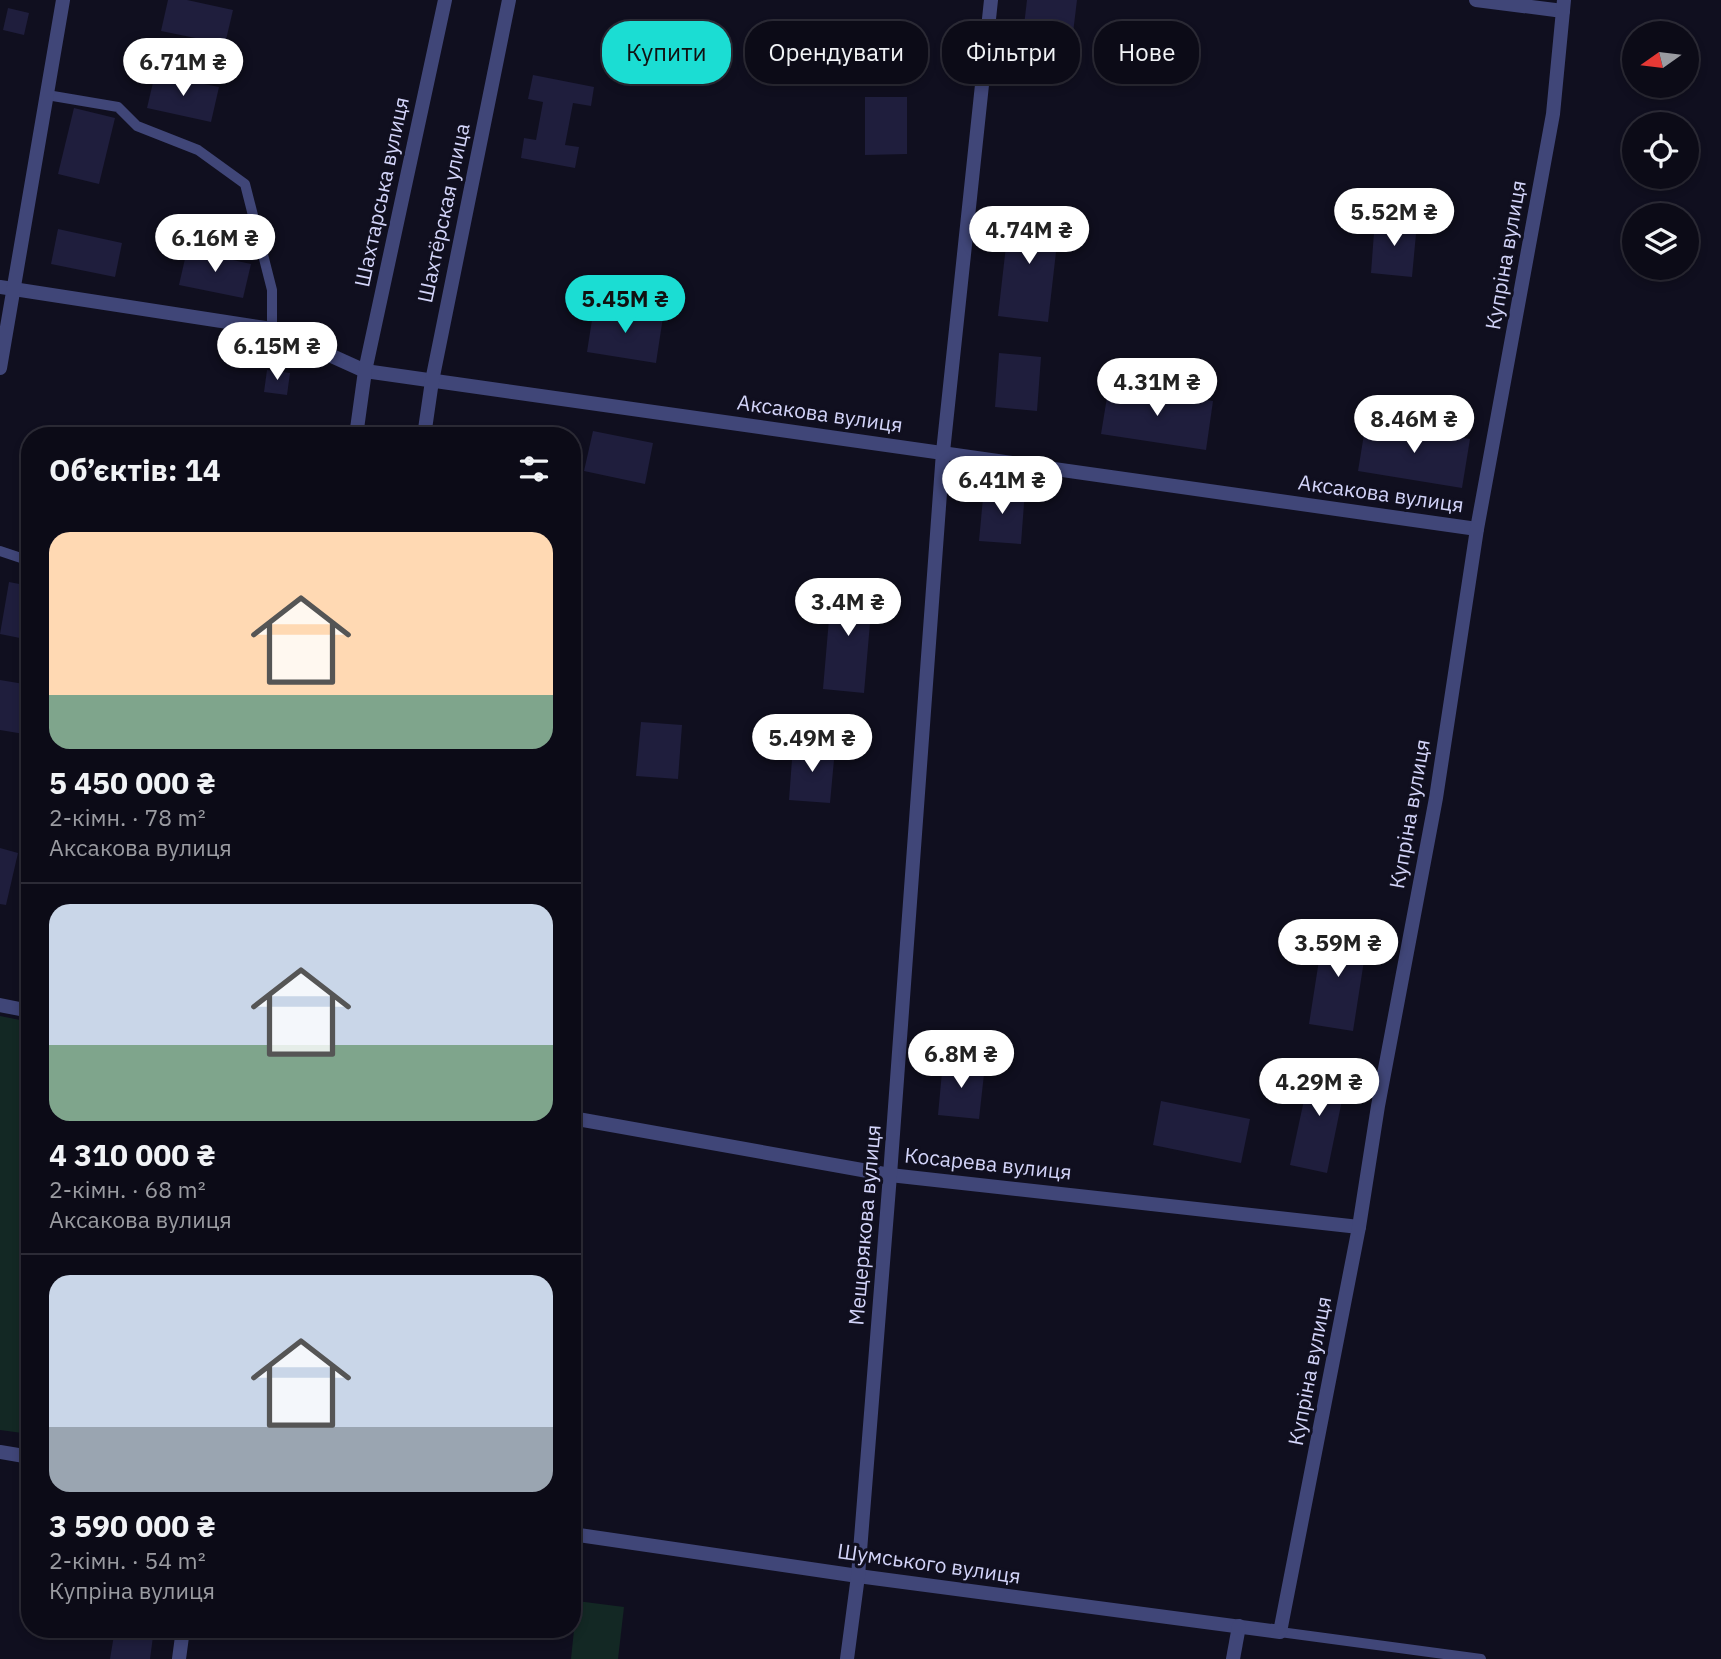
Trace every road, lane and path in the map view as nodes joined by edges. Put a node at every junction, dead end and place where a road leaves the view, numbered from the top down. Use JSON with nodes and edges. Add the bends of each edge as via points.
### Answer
{"nodes":[{"id":1,"x":63,"y":0,"type":"edge"},
{"id":2,"x":445,"y":0,"type":"edge"},
{"id":3,"x":509,"y":0,"type":"edge"},
{"id":4,"x":991,"y":0,"type":"edge"},
{"id":5,"x":1476,"y":0,"type":"edge"},
{"id":6,"x":1564,"y":5,"type":"edge"},
{"id":7,"x":47,"y":95,"type":"junction"},
{"id":8,"x":6,"y":288,"type":"edge"},
{"id":9,"x":272,"y":329,"type":"junction"},
{"id":10,"x":0,"y":368,"type":"edge"},
{"id":11,"x":365,"y":371,"type":"junction"},
{"id":12,"x":432,"y":381,"type":"junction"},
{"id":13,"x":357,"y":427,"type":"edge"},
{"id":14,"x":425,"y":427,"type":"edge"},
{"id":15,"x":943,"y":452,"type":"junction"},
{"id":16,"x":1477,"y":529,"type":"junction"},
{"id":17,"x":0,"y":551,"type":"edge"},
{"id":18,"x":21,"y":558,"type":"edge"},
{"id":19,"x":0,"y":1005,"type":"edge"},
{"id":20,"x":21,"y":1009,"type":"edge"},
{"id":21,"x":581,"y":1120,"type":"edge"},
{"id":22,"x":891,"y":1174,"type":"junction"},
{"id":23,"x":1359,"y":1227,"type":"junction"},
{"id":24,"x":0,"y":1452,"type":"edge"},
{"id":25,"x":21,"y":1456,"type":"edge"},
{"id":26,"x":581,"y":1535,"type":"edge"},
{"id":27,"x":858,"y":1576,"type":"junction"},
{"id":28,"x":1238,"y":1626,"type":"junction"},
{"id":29,"x":1280,"y":1632,"type":"junction"},
{"id":30,"x":182,"y":1638,"type":"edge"},
{"id":31,"x":179,"y":1659,"type":"edge"},
{"id":32,"x":847,"y":1659,"type":"edge"},
{"id":33,"x":1233,"y":1659,"type":"edge"},
{"id":34,"x":1481,"y":1659,"type":"edge"}],
"edges":[{"from":1,"to":7,"type":"street"},
{"from":2,"to":11,"type":"street","name":"Шахтарська вулиця"},
{"from":3,"to":12,"type":"street","name":"Шахтёрская улица"},
{"from":4,"to":15,"type":"street","name":"Мещерякова вулиця"},
{"from":5,"to":6,"type":"street"},
{"from":6,"to":16,"type":"street","name":"Купріна вулиця","via":[[1553,114]]},
{"from":7,"to":8,"type":"street"},
{"from":7,"to":9,"type":"lane","via":[[118,107],[137,126],[198,150],[245,184],[272,290]]},
{"from":8,"to":9,"type":"street","name":"Аксакова вулиця"},
{"from":8,"to":10,"type":"street"},
{"from":9,"to":11,"type":"street","name":"Аксакова вулиця"},
{"from":11,"to":12,"type":"street","name":"Аксакова вулиця"},
{"from":11,"to":13,"type":"street","name":"Шахтарська вулиця"},
{"from":12,"to":14,"type":"street","name":"Шахтёрская улица"},
{"from":12,"to":15,"type":"street","name":"Аксакова вулиця"},
{"from":15,"to":16,"type":"street","name":"Аксакова вулиця"},
{"from":15,"to":22,"type":"street","name":"Мещерякова вулиця"},
{"from":16,"to":23,"type":"street","name":"Купріна вулиця","via":[[1436,798]]},
{"from":17,"to":18,"type":"lane"},
{"from":19,"to":20,"type":"street"},
{"from":21,"to":22,"type":"street","name":"Косарева вулиця"},
{"from":22,"to":23,"type":"street","name":"Косарева вулиця"},
{"from":22,"to":27,"type":"street","name":"Мещерякова вулиця"},
{"from":23,"to":29,"type":"street","name":"Купріна вулиця"},
{"from":24,"to":25,"type":"street"},
{"from":26,"to":27,"type":"street","name":"Шумського вулиця"},
{"from":27,"to":28,"type":"street","name":"Шумського вулиця"},
{"from":27,"to":32,"type":"street","name":"Мещерякова вулиця"},
{"from":28,"to":29,"type":"street","name":"Шумського вулиця"},
{"from":28,"to":33,"type":"street"},
{"from":29,"to":34,"type":"lane"},
{"from":30,"to":31,"type":"street"}]}
